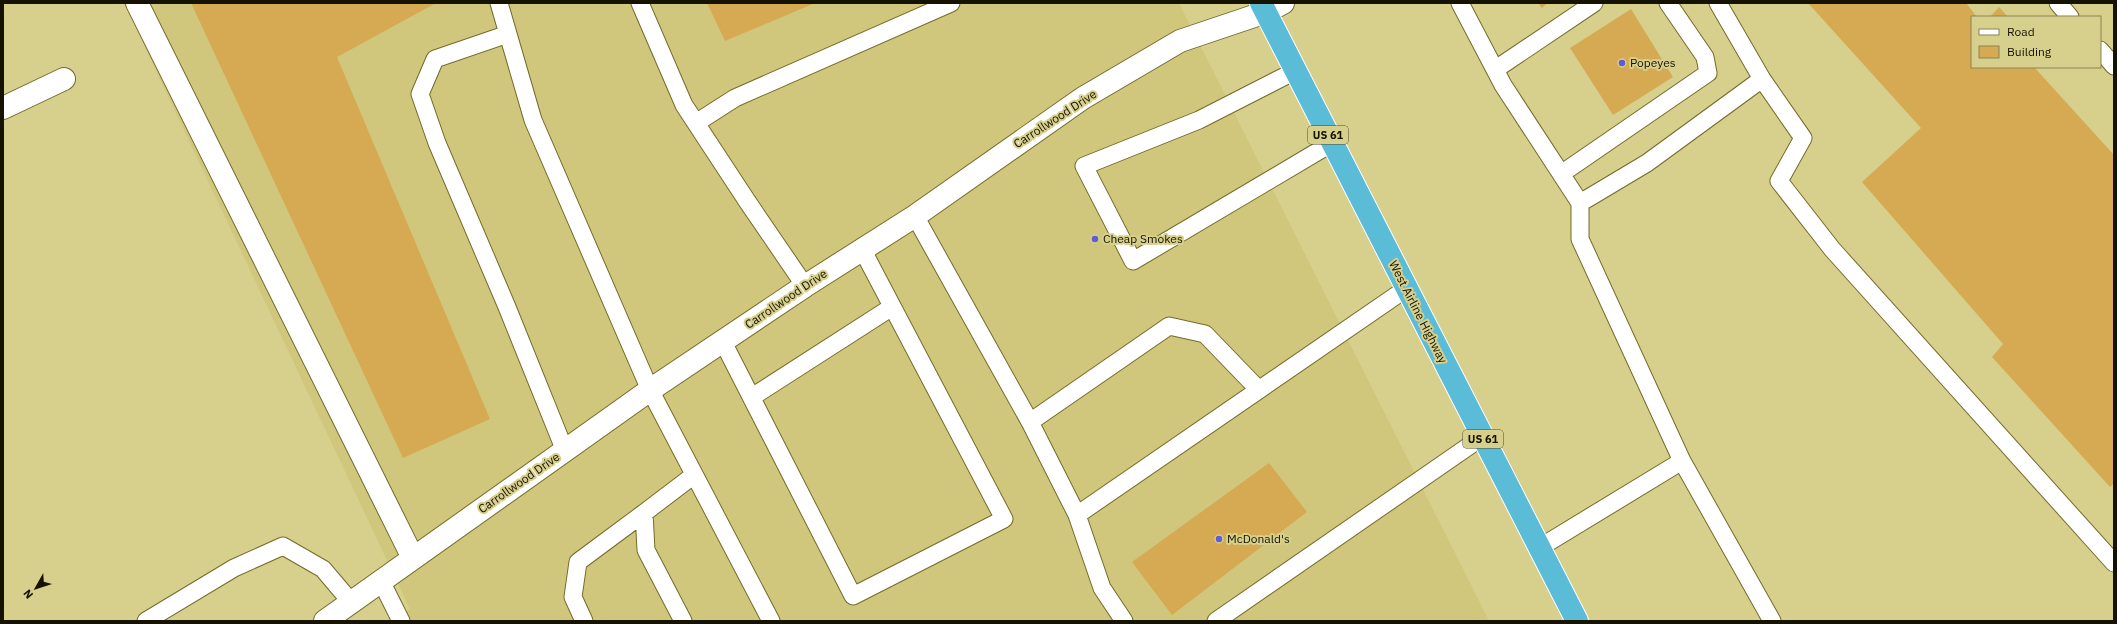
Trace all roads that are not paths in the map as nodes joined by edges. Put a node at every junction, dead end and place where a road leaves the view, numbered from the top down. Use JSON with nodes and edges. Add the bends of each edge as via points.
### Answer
{"nodes":[{"id":1,"x":137,"y":3,"type":"edge"},
{"id":2,"x":499,"y":3,"type":"edge"},
{"id":3,"x":640,"y":3,"type":"edge"},
{"id":4,"x":951,"y":3,"type":"edge"},
{"id":5,"x":1460,"y":3,"type":"edge"},
{"id":6,"x":1594,"y":3,"type":"edge"},
{"id":7,"x":1668,"y":3,"type":"edge"},
{"id":8,"x":1718,"y":3,"type":"edge"},
{"id":9,"x":2058,"y":3,"type":"edge"},
{"id":10,"x":1270,"y":6,"type":"edge"},
{"id":11,"x":2069,"y":16,"type":"edge"},
{"id":12,"x":508,"y":34,"type":"junction"},
{"id":13,"x":2101,"y":51,"type":"edge"},
{"id":14,"x":2114,"y":66,"type":"edge"},
{"id":15,"x":1496,"y":69,"type":"junction"},
{"id":16,"x":1295,"y":70,"type":"junction"},
{"id":17,"x":64,"y":79,"type":"dead end"},
{"id":18,"x":1762,"y":79,"type":"junction"},
{"id":19,"x":3,"y":108,"type":"edge"},
{"id":20,"x":696,"y":123,"type":"junction"},
{"id":21,"x":1332,"y":143,"type":"junction"},
{"id":22,"x":1561,"y":174,"type":"junction"},
{"id":23,"x":1580,"y":203,"type":"junction"},
{"id":24,"x":915,"y":216,"type":"junction"},
{"id":25,"x":862,"y":249,"type":"junction"},
{"id":26,"x":805,"y":286,"type":"junction"},
{"id":27,"x":1407,"y":288,"type":"junction"},
{"id":28,"x":892,"y":307,"type":"junction"},
{"id":29,"x":724,"y":342,"type":"junction"},
{"id":30,"x":650,"y":390,"type":"junction"},
{"id":31,"x":1259,"y":390,"type":"junction"},
{"id":32,"x":752,"y":397,"type":"junction"},
{"id":33,"x":1030,"y":422,"type":"junction"},
{"id":34,"x":1482,"y":436,"type":"junction"},
{"id":35,"x":564,"y":451,"type":"junction"},
{"id":36,"x":1682,"y":461,"type":"junction"},
{"id":37,"x":694,"y":475,"type":"junction"},
{"id":38,"x":644,"y":513,"type":"junction"},
{"id":39,"x":1076,"y":515,"type":"junction"},
{"id":40,"x":1540,"y":548,"type":"junction"},
{"id":41,"x":413,"y":558,"type":"junction"},
{"id":42,"x":2114,"y":563,"type":"edge"},
{"id":43,"x":381,"y":581,"type":"junction"},
{"id":44,"x":352,"y":602,"type":"junction"},
{"id":45,"x":146,"y":621,"type":"edge"},
{"id":46,"x":325,"y":621,"type":"edge"},
{"id":47,"x":401,"y":621,"type":"edge"},
{"id":48,"x":584,"y":621,"type":"edge"},
{"id":49,"x":683,"y":621,"type":"edge"},
{"id":50,"x":771,"y":621,"type":"edge"},
{"id":51,"x":1124,"y":621,"type":"edge"},
{"id":52,"x":1216,"y":621,"type":"edge"},
{"id":53,"x":1577,"y":621,"type":"edge"},
{"id":54,"x":1772,"y":621,"type":"edge"}],
"edges":[{"from":1,"to":41,"type":"street"},
{"from":2,"to":12,"type":"lane"},
{"from":3,"to":20,"type":"lane","via":[[684,105]]},
{"from":4,"to":20,"type":"lane","via":[[735,98]]},
{"from":5,"to":15,"type":"lane"},
{"from":6,"to":15,"type":"lane"},
{"from":7,"to":22,"type":"lane","via":[[1705,57],[1708,73]]},
{"from":8,"to":18,"type":"lane"},
{"from":9,"to":11,"type":"lane"},
{"from":10,"to":16,"type":"highway","name":"West Airline Highway","number":"US 61"},
{"from":10,"to":24,"type":"street","name":"Carrollwood Drive","via":[[1173,46],[1083,98]]},
{"from":12,"to":30,"type":"lane","via":[[533,120]]},
{"from":12,"to":35,"type":"lane","via":[[435,59],[420,94],[437,143],[507,307]]},
{"from":13,"to":14,"type":"lane"},
{"from":15,"to":22,"type":"lane","via":[[1503,85]]},
{"from":16,"to":21,"type":"highway","name":"West Airline Highway","number":"US 61"},
{"from":16,"to":21,"type":"lane","via":[[1199,120],[1084,166],[1133,261]]},
{"from":17,"to":19,"type":"street"},
{"from":18,"to":23,"type":"lane","via":[[1647,163]]},
{"from":18,"to":42,"type":"lane","via":[[1803,138],[1779,181],[1832,249]]},
{"from":20,"to":26,"type":"lane"},
{"from":21,"to":27,"type":"highway","name":"West Airline Highway","number":"US 61"},
{"from":22,"to":23,"type":"lane"},
{"from":23,"to":36,"type":"lane","via":[[1580,239]]},
{"from":24,"to":25,"type":"street","name":"Carrollwood Drive"},
{"from":24,"to":33,"type":"lane"},
{"from":25,"to":26,"type":"street","name":"Carrollwood Drive"},
{"from":25,"to":28,"type":"lane"},
{"from":26,"to":29,"type":"street","name":"Carrollwood Drive"},
{"from":27,"to":31,"type":"lane"},
{"from":27,"to":34,"type":"highway","name":"West Airline Highway","number":"US 61"},
{"from":28,"to":32,"type":"lane"},
{"from":28,"to":32,"type":"lane","via":[[1004,519],[854,596]]},
{"from":29,"to":30,"type":"street","name":"Carrollwood Drive"},
{"from":29,"to":32,"type":"lane"},
{"from":30,"to":35,"type":"street","name":"Carrollwood Drive"},
{"from":30,"to":37,"type":"lane"},
{"from":31,"to":33,"type":"lane","via":[[1205,334],[1169,326]]},
{"from":31,"to":39,"type":"lane"},
{"from":33,"to":39,"type":"lane"},
{"from":34,"to":40,"type":"highway","name":"West Airline Highway","number":"US 61"},
{"from":34,"to":52,"type":"lane"},
{"from":35,"to":41,"type":"street","name":"Carrollwood Drive"},
{"from":36,"to":40,"type":"lane"},
{"from":36,"to":54,"type":"lane"},
{"from":37,"to":38,"type":"lane"},
{"from":37,"to":50,"type":"lane"},
{"from":38,"to":48,"type":"lane","via":[[578,562],[573,596]]},
{"from":38,"to":49,"type":"lane","via":[[646,550]]},
{"from":39,"to":51,"type":"lane","via":[[1102,588]]},
{"from":40,"to":53,"type":"highway","name":"West Airline Highway","number":"US 61"},
{"from":41,"to":43,"type":"street","name":"Carrollwood Drive"},
{"from":43,"to":44,"type":"street","name":"Carrollwood Drive"},
{"from":43,"to":47,"type":"lane"},
{"from":44,"to":45,"type":"lane","via":[[323,569],[283,546],[234,568]]},
{"from":44,"to":46,"type":"street","name":"Carrollwood Drive"}]}
